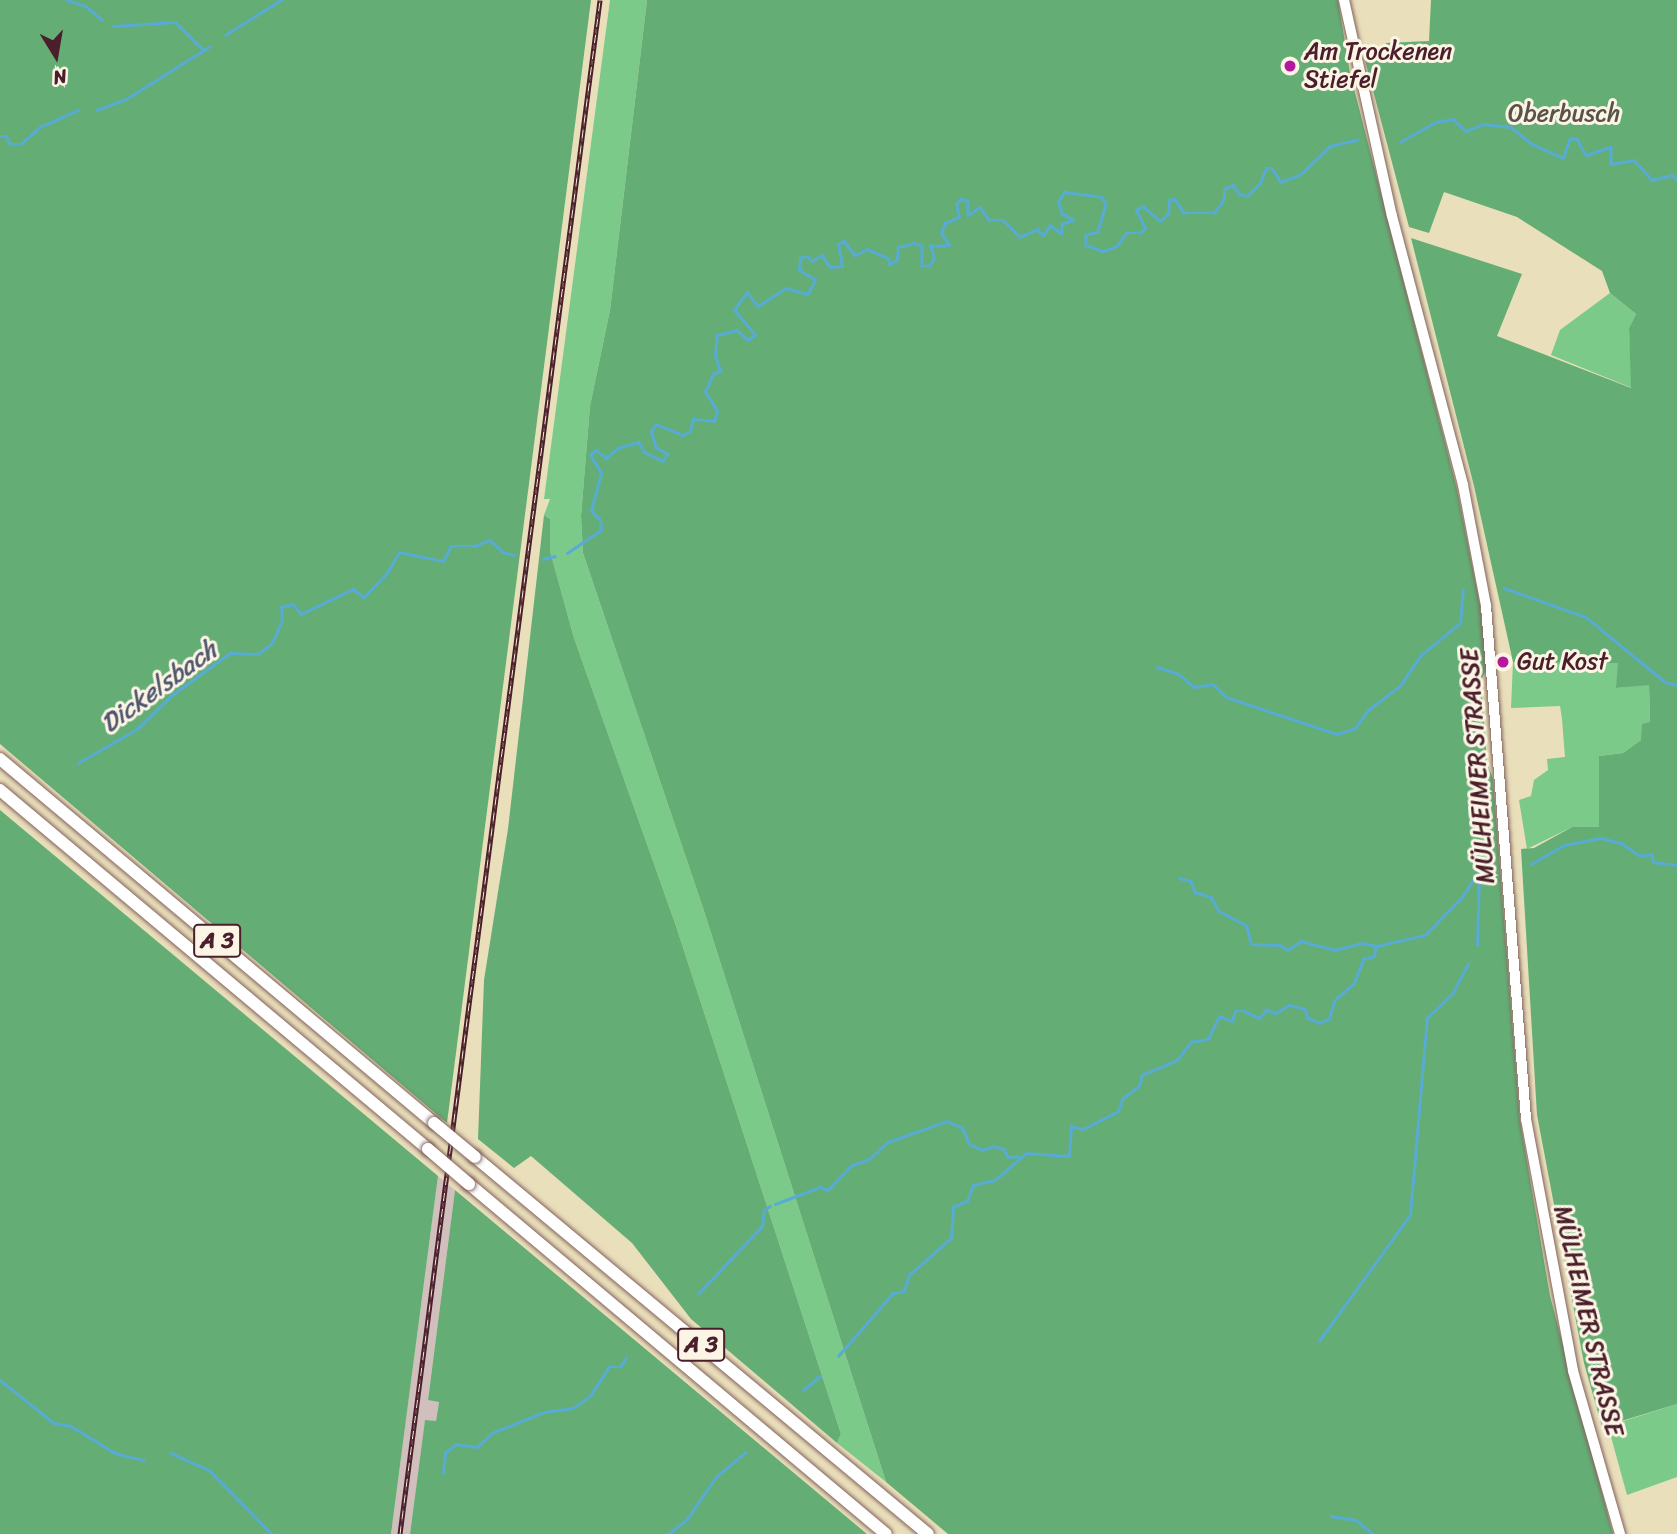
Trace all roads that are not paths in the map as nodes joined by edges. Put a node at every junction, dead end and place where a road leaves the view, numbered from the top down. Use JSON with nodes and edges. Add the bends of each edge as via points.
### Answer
{"nodes":[{"id":1,"x":1344,"y":0,"type":"edge"},
{"id":2,"x":0,"y":759,"type":"edge"},
{"id":3,"x":0,"y":790,"type":"edge"},
{"id":4,"x":887,"y":1534,"type":"edge"},
{"id":5,"x":928,"y":1534,"type":"edge"},
{"id":6,"x":1619,"y":1534,"type":"edge"}],
"edges":[{"from":1,"to":6,"type":"main road","name":"MÜLHEIMER STRASSE","via":[[1392,216],[1463,485],[1486,606],[1526,1119],[1573,1371]]},
{"from":2,"to":5,"type":"highway","number":"A 3","bridge":true},
{"from":3,"to":4,"type":"highway","number":"A 3","bridge":true}]}
